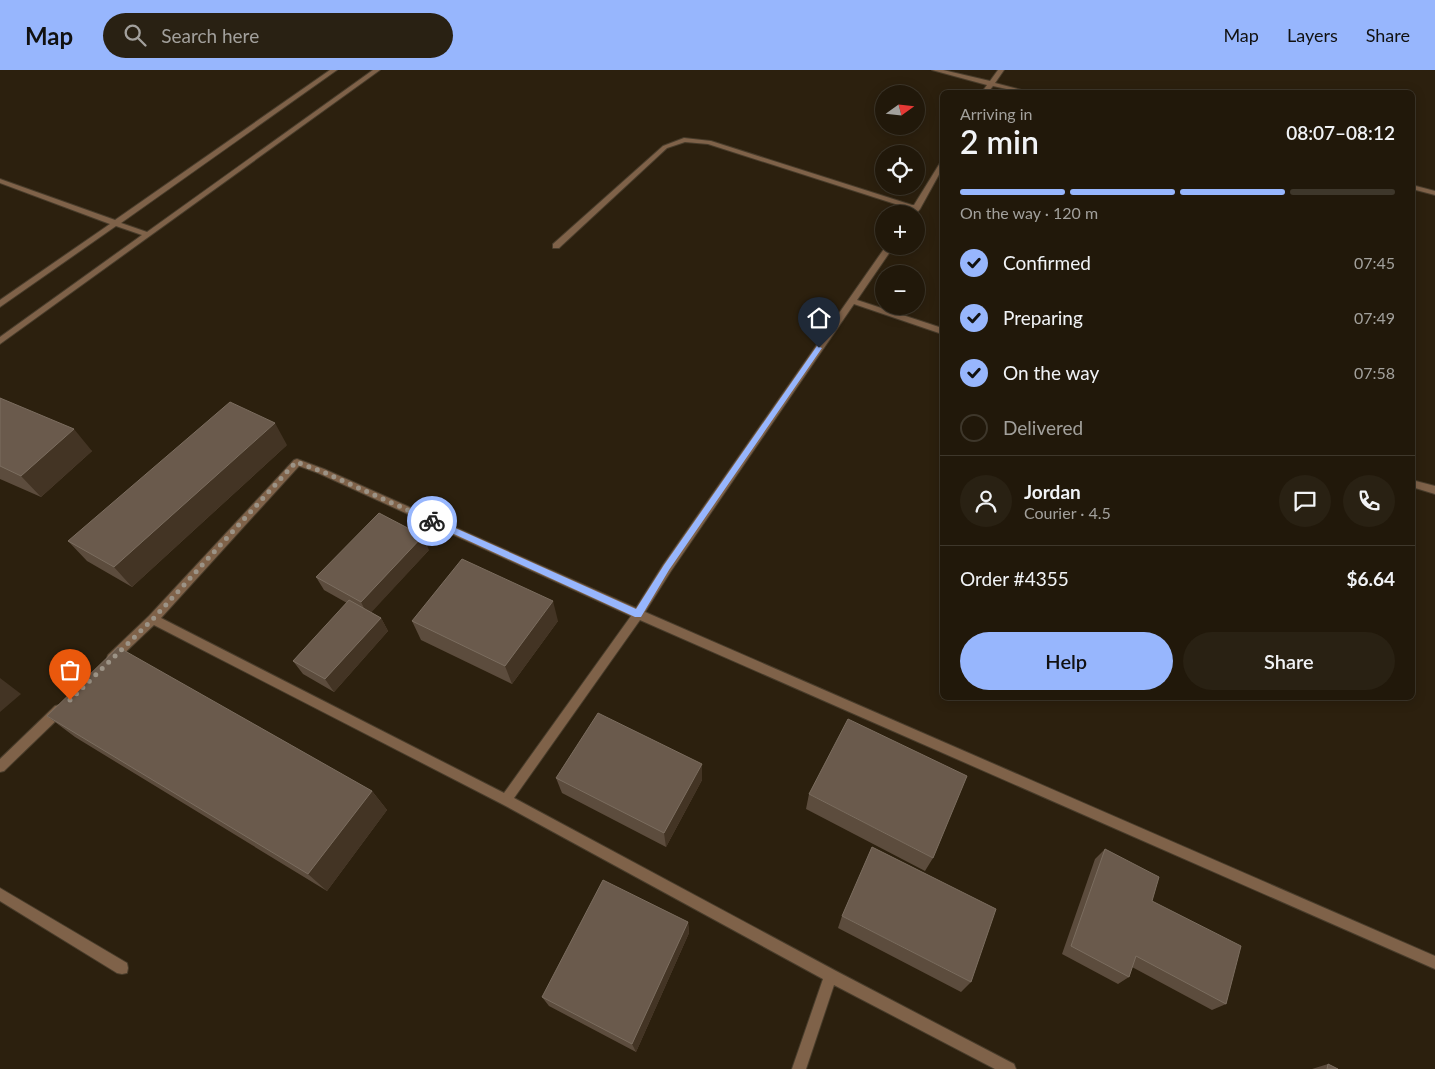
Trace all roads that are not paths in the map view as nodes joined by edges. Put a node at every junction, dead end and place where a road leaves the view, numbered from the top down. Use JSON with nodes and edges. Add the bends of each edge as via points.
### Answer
{"nodes":[{"id":1,"x":334,"y":70,"type":"edge"},
{"id":2,"x":377,"y":70,"type":"edge"},
{"id":3,"x":935,"y":70,"type":"edge"},
{"id":4,"x":1001,"y":70,"type":"edge"},
{"id":5,"x":990,"y":84,"type":"junction"},
{"id":6,"x":986,"y":90,"type":"edge"},
{"id":7,"x":1017,"y":90,"type":"edge"},
{"id":8,"x":940,"y":167,"type":"edge"},
{"id":9,"x":0,"y":181,"type":"edge"},
{"id":10,"x":1415,"y":188,"type":"edge"},
{"id":11,"x":1435,"y":192,"type":"edge"},
{"id":12,"x":905,"y":205,"type":"edge"},
{"id":13,"x":917,"y":205,"type":"edge"},
{"id":14,"x":115,"y":223,"type":"junction"},
{"id":15,"x":148,"y":235,"type":"junction"},
{"id":16,"x":556,"y":246,"type":"dead end"},
{"id":17,"x":884,"y":255,"type":"edge"},
{"id":18,"x":852,"y":301,"type":"junction"},
{"id":19,"x":0,"y":304,"type":"edge"},
{"id":20,"x":940,"y":330,"type":"edge"},
{"id":21,"x":0,"y":341,"type":"edge"},
{"id":22,"x":1415,"y":484,"type":"edge"},
{"id":23,"x":1435,"y":490,"type":"edge"},
{"id":24,"x":638,"y":614,"type":"junction"},
{"id":25,"x":153,"y":619,"type":"junction"},
{"id":26,"x":104,"y":666,"type":"edge"},
{"id":27,"x":70,"y":700,"type":"edge"},
{"id":28,"x":0,"y":767,"type":"edge"},
{"id":29,"x":506,"y":800,"type":"junction"},
{"id":30,"x":0,"y":894,"type":"edge"},
{"id":31,"x":1435,"y":963,"type":"edge"},
{"id":32,"x":122,"y":968,"type":"dead end"},
{"id":33,"x":831,"y":976,"type":"junction"},
{"id":34,"x":799,"y":1069,"type":"edge"},
{"id":35,"x":1008,"y":1069,"type":"edge"}],
"edges":[{"from":1,"to":14,"type":"street"},
{"from":2,"to":15,"type":"street"},
{"from":3,"to":5,"type":"street"},
{"from":4,"to":5,"type":"street"},
{"from":5,"to":6,"type":"street"},
{"from":5,"to":7,"type":"street"},
{"from":8,"to":13,"type":"street"},
{"from":9,"to":14,"type":"street"},
{"from":10,"to":11,"type":"street"},
{"from":12,"to":16,"type":"street","via":[[709,142],[684,140],[665,147]]},
{"from":14,"to":15,"type":"street"},
{"from":14,"to":19,"type":"street"},
{"from":15,"to":21,"type":"street"},
{"from":17,"to":18,"type":"street"},
{"from":18,"to":20,"type":"street"},
{"from":18,"to":24,"type":"street"},
{"from":22,"to":23,"type":"street"},
{"from":24,"to":25,"type":"street","via":[[296,462]]},
{"from":24,"to":29,"type":"street"},
{"from":24,"to":31,"type":"street"},
{"from":25,"to":26,"type":"street"},
{"from":25,"to":29,"type":"street"},
{"from":27,"to":28,"type":"street"},
{"from":29,"to":33,"type":"street"},
{"from":30,"to":32,"type":"street"},
{"from":33,"to":34,"type":"street"},
{"from":33,"to":35,"type":"street"}]}
